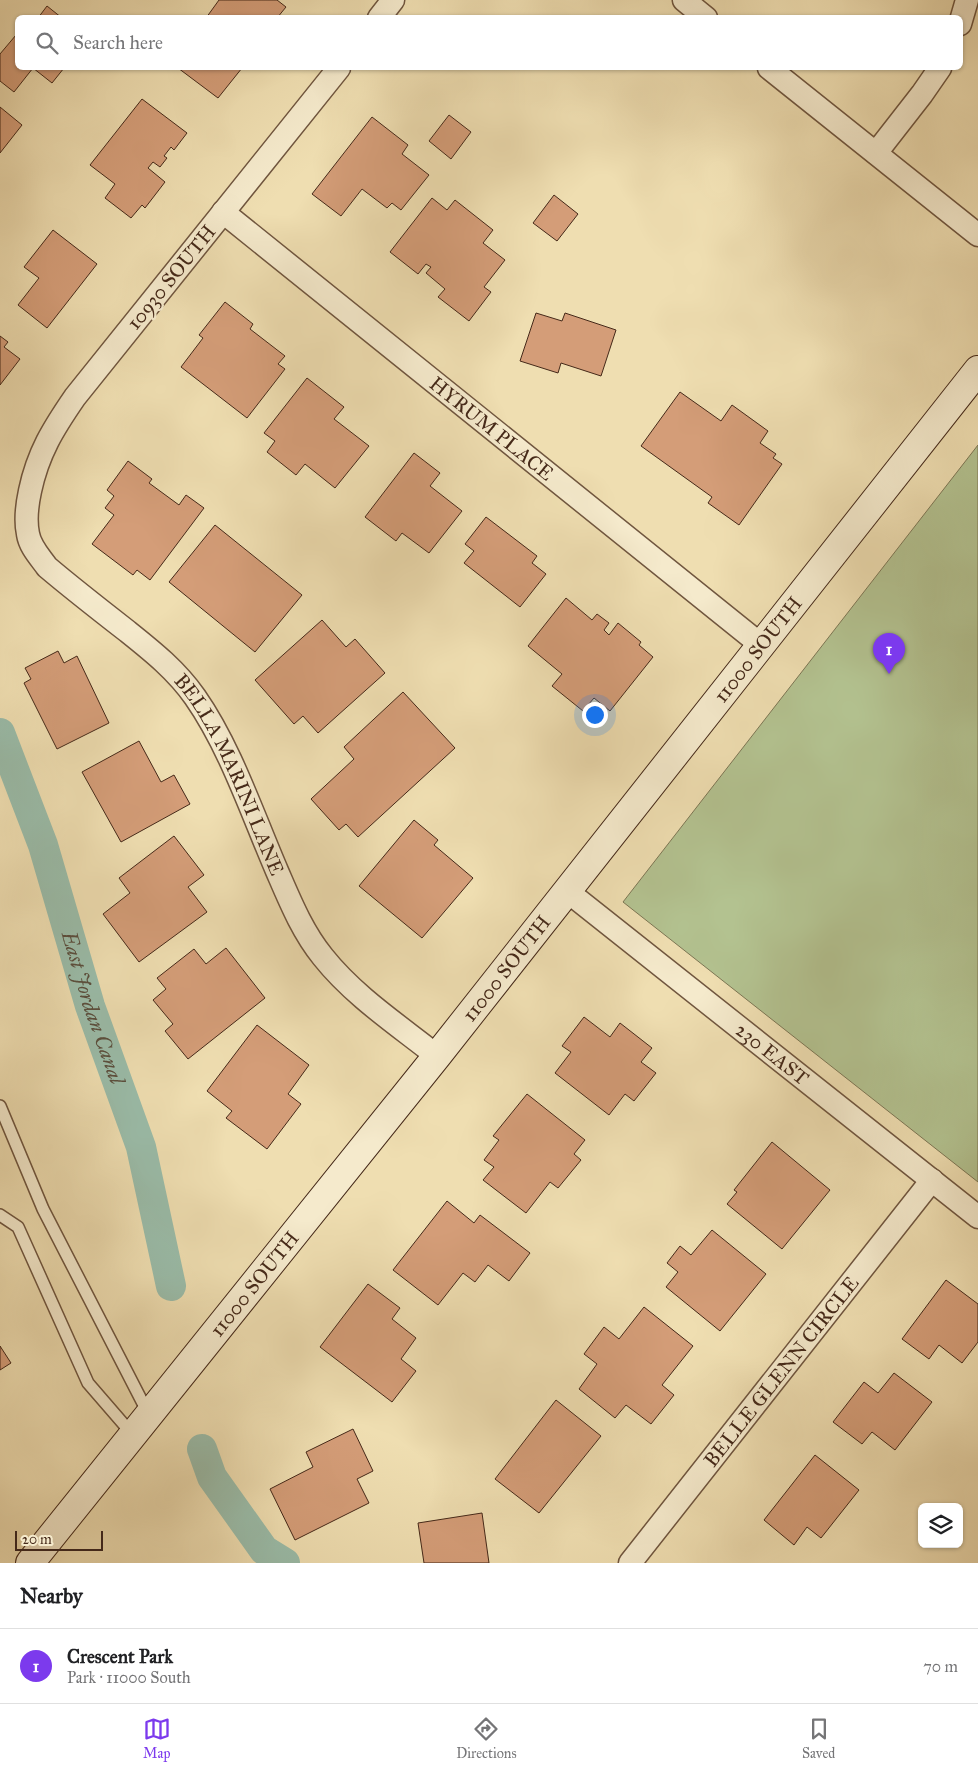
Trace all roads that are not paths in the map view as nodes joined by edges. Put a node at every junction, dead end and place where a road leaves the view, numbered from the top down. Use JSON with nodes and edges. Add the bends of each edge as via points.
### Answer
{"nodes":[{"id":1,"x":393,"y":0,"type":"edge"},
{"id":2,"x":684,"y":0,"type":"edge"},
{"id":3,"x":967,"y":0,"type":"edge"},
{"id":4,"x":381,"y":15,"type":"edge"},
{"id":5,"x":702,"y":15,"type":"edge"},
{"id":6,"x":963,"y":15,"type":"edge"},
{"id":7,"x":337,"y":70,"type":"edge"},
{"id":8,"x":772,"y":70,"type":"edge"},
{"id":9,"x":939,"y":70,"type":"edge"},
{"id":10,"x":876,"y":153,"type":"junction"},
{"id":11,"x":223,"y":212,"type":"junction"},
{"id":12,"x":978,"y":235,"type":"edge"},
{"id":13,"x":978,"y":370,"type":"edge"},
{"id":14,"x":28,"y":499,"type":"joint"},
{"id":15,"x":761,"y":645,"type":"junction"},
{"id":16,"x":567,"y":891,"type":"junction"},
{"id":17,"x":437,"y":1056,"type":"junction"},
{"id":18,"x":0,"y":1106,"type":"edge"},
{"id":19,"x":932,"y":1180,"type":"junction"},
{"id":20,"x":0,"y":1215,"type":"edge"},
{"id":21,"x":978,"y":1217,"type":"edge"},
{"id":22,"x":141,"y":1425,"type":"junction"},
{"id":23,"x":30,"y":1563,"type":"edge"},
{"id":24,"x":630,"y":1563,"type":"edge"}],
"edges":[{"from":1,"to":4,"type":"street"},
{"from":2,"to":5,"type":"street"},
{"from":3,"to":6,"type":"street"},
{"from":7,"to":11,"type":"street","name":"10930 SOUTH"},
{"from":8,"to":10,"type":"street"},
{"from":9,"to":10,"type":"street"},
{"from":10,"to":12,"type":"street"},
{"from":11,"to":14,"type":"street","name":"10930 SOUTH","via":[[58,421],[34,472]]},
{"from":11,"to":15,"type":"street","name":"HYRUM PLACE"},
{"from":13,"to":15,"type":"street","name":"11000 SOUTH"},
{"from":14,"to":17,"type":"street","name":"BELLA MARINI LANE","via":[[28,534],[35,551],[48,567],[174,671],[194,695],[224,746],[304,930],[323,957],[347,984]]},
{"from":15,"to":16,"type":"street","name":"11000 SOUTH"},
{"from":16,"to":17,"type":"street","name":"11000 SOUTH"},
{"from":16,"to":19,"type":"street","name":"230 EAST"},
{"from":17,"to":22,"type":"street","name":"11000 SOUTH"},
{"from":18,"to":22,"type":"lane"},
{"from":19,"to":21,"type":"street","name":"230 EAST"},
{"from":19,"to":24,"type":"street","name":"BELLE GLENN CIRCLE"},
{"from":20,"to":22,"type":"lane","via":[[18,1227],[88,1382]]},
{"from":22,"to":23,"type":"street","name":"11000 SOUTH"}]}
